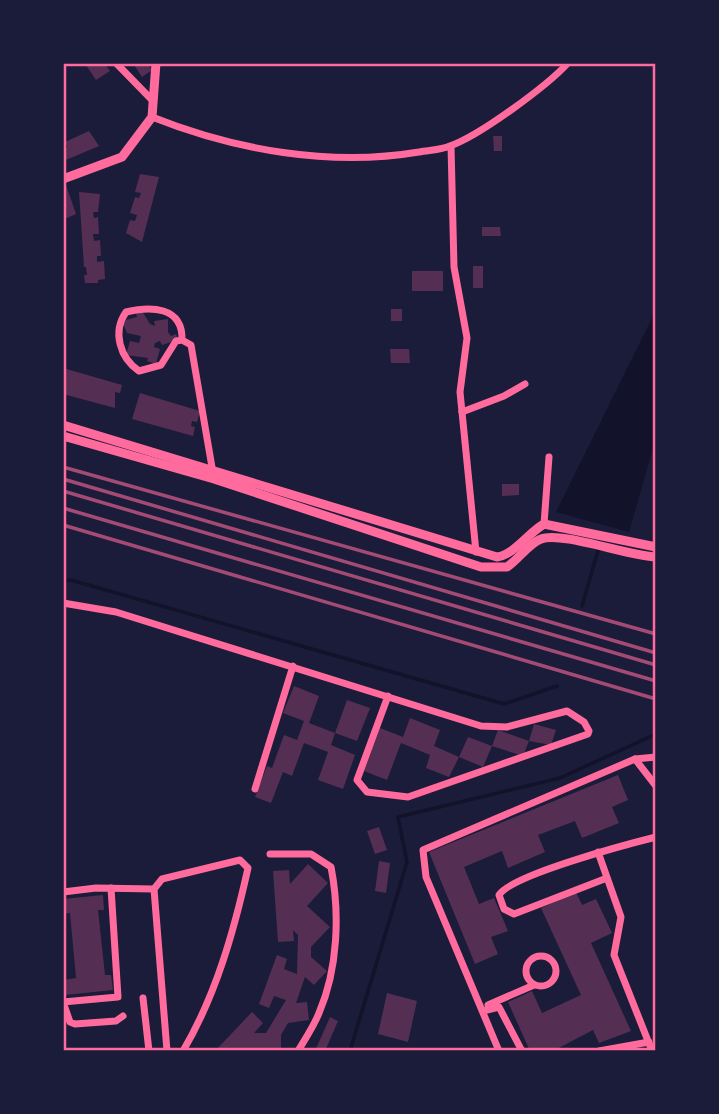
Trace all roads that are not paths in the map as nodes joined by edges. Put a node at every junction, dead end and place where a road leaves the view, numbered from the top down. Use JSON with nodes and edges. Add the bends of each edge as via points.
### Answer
{"nodes":[{"id":1,"x":116,"y":63,"type":"edge"},
{"id":2,"x":156,"y":63,"type":"edge"},
{"id":3,"x":568,"y":63,"type":"edge"},
{"id":4,"x":153,"y":101,"type":"junction"},
{"id":5,"x":152,"y":117,"type":"junction"},
{"id":6,"x":451,"y":146,"type":"junction"},
{"id":7,"x":63,"y":179,"type":"edge"},
{"id":8,"x":182,"y":340,"type":"junction"},
{"id":9,"x":525,"y":384,"type":"dead end"},
{"id":10,"x":462,"y":412,"type":"junction"},
{"id":11,"x":63,"y":425,"type":"edge"},
{"id":12,"x":63,"y":436,"type":"edge"},
{"id":13,"x":549,"y":457,"type":"dead end"},
{"id":14,"x":213,"y":475,"type":"junction"},
{"id":15,"x":549,"y":523,"type":"junction"},
{"id":16,"x":656,"y":547,"type":"edge"},
{"id":17,"x":476,"y":552,"type":"junction"},
{"id":18,"x":656,"y":557,"type":"edge"},
{"id":19,"x":63,"y":603,"type":"edge"},
{"id":20,"x":293,"y":666,"type":"junction"},
{"id":21,"x":388,"y":696,"type":"junction"},
{"id":22,"x":656,"y":757,"type":"edge"},
{"id":23,"x":635,"y":759,"type":"junction"},
{"id":24,"x":656,"y":786,"type":"edge"},
{"id":25,"x":255,"y":789,"type":"dead end"},
{"id":26,"x":656,"y":837,"type":"edge"},
{"id":27,"x":598,"y":852,"type":"junction"},
{"id":28,"x":270,"y":854,"type":"dead end"},
{"id":29,"x":607,"y":878,"type":"junction"},
{"id":30,"x":111,"y":888,"type":"junction"},
{"id":31,"x":154,"y":889,"type":"junction"},
{"id":32,"x":63,"y":892,"type":"edge"},
{"id":33,"x":534,"y":985,"type":"junction"},
{"id":34,"x":143,"y":998,"type":"dead end"},
{"id":35,"x":63,"y":1002,"type":"edge"},
{"id":36,"x":482,"y":1009,"type":"junction"},
{"id":37,"x":123,"y":1016,"type":"dead end"},
{"id":38,"x":649,"y":1042,"type":"junction"},
{"id":39,"x":500,"y":1049,"type":"edge"},
{"id":40,"x":149,"y":1051,"type":"edge"},
{"id":41,"x":166,"y":1051,"type":"edge"},
{"id":42,"x":183,"y":1051,"type":"edge"},
{"id":43,"x":298,"y":1051,"type":"edge"},
{"id":44,"x":522,"y":1051,"type":"edge"},
{"id":45,"x":599,"y":1051,"type":"edge"},
{"id":46,"x":652,"y":1051,"type":"edge"}],
"edges":[{"from":1,"to":4,"type":"street"},
{"from":2,"to":4,"type":"street"},
{"from":3,"to":6,"type":"street","via":[[509,110]]},
{"from":4,"to":5,"type":"street"},
{"from":5,"to":6,"type":"street","via":[[203,137],[322,157],[376,159]]},
{"from":5,"to":7,"type":"street","via":[[122,157]]},
{"from":6,"to":10,"type":"street","via":[[454,267],[467,338]]},
{"from":8,"to":8,"type":"street","via":[[171,345],[161,365],[139,371],[122,351],[118,326],[126,313],[163,309],[171,313],[183,333]]},
{"from":8,"to":14,"type":"street","via":[[191,345]]},
{"from":9,"to":10,"type":"street"},
{"from":10,"to":17,"type":"street"},
{"from":11,"to":14,"type":"street"},
{"from":12,"to":14,"type":"street"},
{"from":13,"to":15,"type":"street"},
{"from":14,"to":17,"type":"street"},
{"from":14,"to":18,"type":"street","via":[[494,570],[507,567],[538,540],[551,536]]},
{"from":15,"to":16,"type":"street"},
{"from":15,"to":17,"type":"street","via":[[525,536],[508,555]]},
{"from":19,"to":20,"type":"street","via":[[116,612]]},
{"from":20,"to":21,"type":"street"},
{"from":20,"to":25,"type":"street"},
{"from":21,"to":21,"type":"street","via":[[357,780],[367,792],[408,797],[589,731],[567,711],[507,727],[481,726]]},
{"from":22,"to":23,"type":"street"},
{"from":23,"to":24,"type":"street"},
{"from":23,"to":36,"type":"street","via":[[423,850],[426,877]]},
{"from":26,"to":27,"type":"street"},
{"from":27,"to":29,"type":"street"},
{"from":27,"to":29,"type":"street","via":[[511,885],[502,890],[500,902],[514,914]]},
{"from":28,"to":43,"type":"street","via":[[311,855],[331,867],[337,895],[333,960],[319,1013]]},
{"from":29,"to":38,"type":"street","via":[[621,917],[614,955]]},
{"from":30,"to":31,"type":"street"},
{"from":30,"to":32,"type":"street"},
{"from":30,"to":35,"type":"street","via":[[118,997]]},
{"from":31,"to":41,"type":"street"},
{"from":31,"to":42,"type":"street","via":[[162,878],[240,860],[248,868],[232,935]]},
{"from":33,"to":33,"type":"street","via":[[526,967],[531,959],[546,957],[554,963],[554,977],[548,984]]},
{"from":33,"to":36,"type":"street"},
{"from":34,"to":40,"type":"street"},
{"from":35,"to":37,"type":"street","via":[[75,1024],[116,1021]]},
{"from":36,"to":39,"type":"street"},
{"from":36,"to":44,"type":"street","via":[[499,1007]]},
{"from":38,"to":45,"type":"street"},
{"from":38,"to":46,"type":"street"}]}
